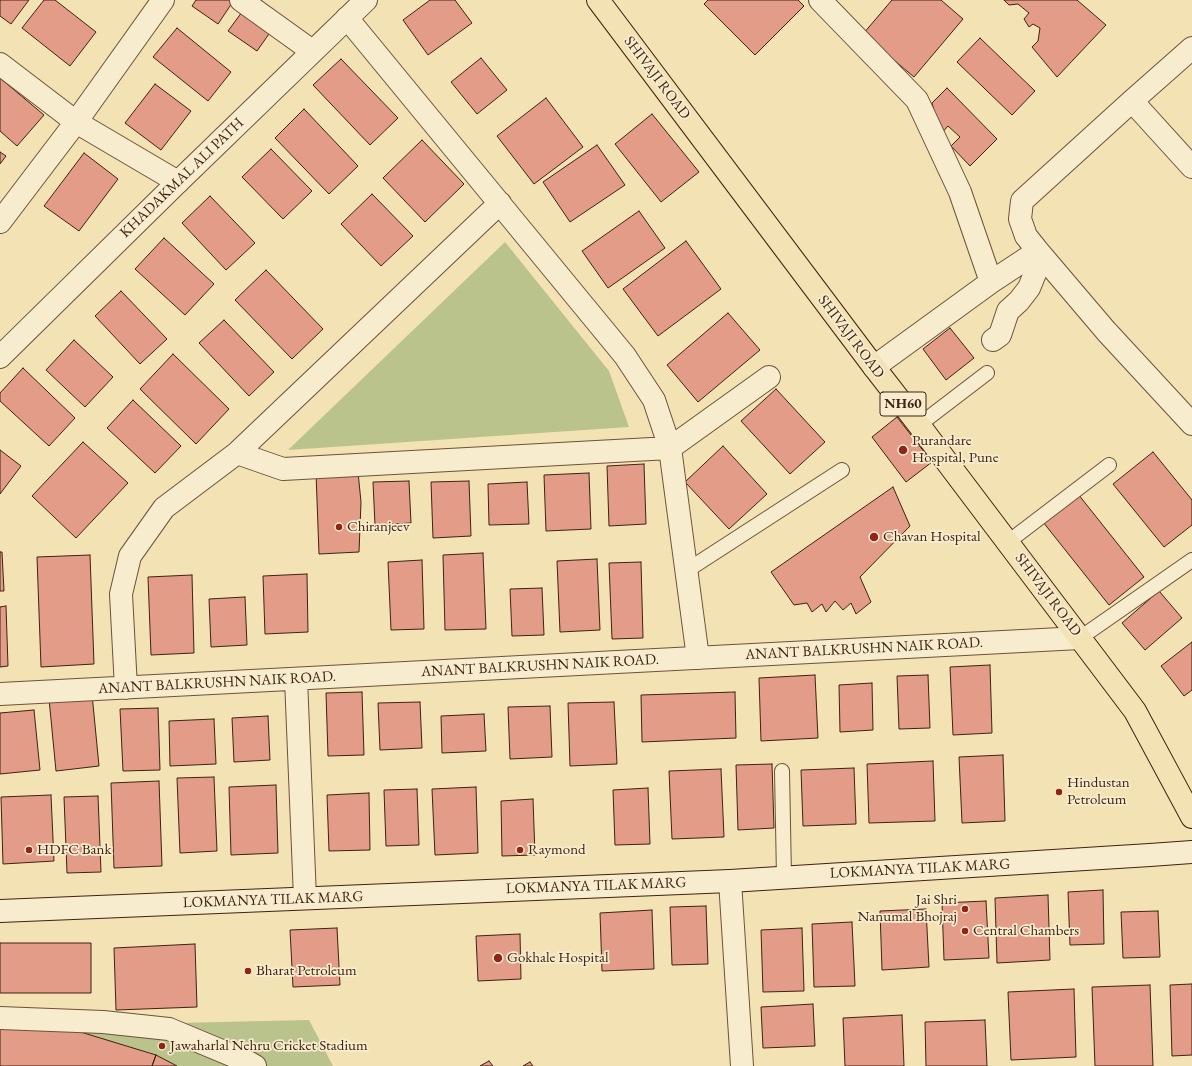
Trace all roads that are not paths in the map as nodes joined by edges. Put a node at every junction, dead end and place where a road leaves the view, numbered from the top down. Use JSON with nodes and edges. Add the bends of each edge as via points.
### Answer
{"nodes":[{"id":1,"x":163,"y":0,"type":"edge"},
{"id":2,"x":242,"y":0,"type":"edge"},
{"id":3,"x":366,"y":0,"type":"edge"},
{"id":4,"x":598,"y":0,"type":"edge"},
{"id":5,"x":820,"y":0,"type":"edge"},
{"id":6,"x":347,"y":18,"type":"junction"},
{"id":7,"x":1192,"y":48,"type":"edge"},
{"id":8,"x":312,"y":51,"type":"junction"},
{"id":9,"x":0,"y":64,"type":"edge"},
{"id":10,"x":1132,"y":101,"type":"junction"},
{"id":11,"x":76,"y":122,"type":"junction"},
{"id":12,"x":1192,"y":167,"type":"edge"},
{"id":13,"x":178,"y":182,"type":"junction"},
{"id":14,"x":500,"y":203,"type":"junction"},
{"id":15,"x":1,"y":220,"type":"edge"},
{"id":16,"x":1041,"y":254,"type":"junction"},
{"id":17,"x":991,"y":282,"type":"junction"},
{"id":18,"x":993,"y":340,"type":"dead end"},
{"id":19,"x":0,"y":357,"type":"edge"},
{"id":20,"x":874,"y":367,"type":"junction"},
{"id":21,"x":987,"y":373,"type":"dead end"},
{"id":22,"x":769,"y":377,"type":"dead end"},
{"id":23,"x":1188,"y":411,"type":"edge"},
{"id":24,"x":919,"y":425,"type":"junction"},
{"id":25,"x":670,"y":448,"type":"junction"},
{"id":26,"x":237,"y":452,"type":"junction"},
{"id":27,"x":1109,"y":465,"type":"dead end"},
{"id":28,"x":842,"y":470,"type":"dead end"},
{"id":29,"x":1008,"y":542,"type":"junction"},
{"id":30,"x":1192,"y":560,"type":"edge"},
{"id":31,"x":686,"y":571,"type":"junction"},
{"id":32,"x":1080,"y":638,"type":"junction"},
{"id":33,"x":698,"y":658,"type":"junction"},
{"id":34,"x":296,"y":679,"type":"junction"},
{"id":35,"x":126,"y":688,"type":"junction"},
{"id":36,"x":0,"y":694,"type":"edge"},
{"id":37,"x":782,"y":771,"type":"dead end"},
{"id":38,"x":1192,"y":817,"type":"edge"},
{"id":39,"x":1192,"y":852,"type":"edge"},
{"id":40,"x":784,"y":878,"type":"junction"},
{"id":41,"x":730,"y":881,"type":"junction"},
{"id":42,"x":305,"y":898,"type":"junction"},
{"id":43,"x":0,"y":911,"type":"edge"},
{"id":44,"x":0,"y":1018,"type":"edge"},
{"id":45,"x":255,"y":1066,"type":"edge"},
{"id":46,"x":742,"y":1066,"type":"edge"}],
"edges":[{"from":1,"to":11,"type":"street"},
{"from":2,"to":8,"type":"street"},
{"from":3,"to":6,"type":"street","name":"KHADAKMAL ALI PATH"},
{"from":4,"to":20,"type":"highway","name":"SHIVAJI ROAD","number":"NH60"},
{"from":5,"to":17,"type":"street","via":[[917,100],[960,192]]},
{"from":6,"to":8,"type":"street","name":"KHADAKMAL ALI PATH"},
{"from":6,"to":14,"type":"street"},
{"from":7,"to":10,"type":"street"},
{"from":8,"to":13,"type":"street","name":"KHADAKMAL ALI PATH"},
{"from":9,"to":11,"type":"street"},
{"from":10,"to":12,"type":"street"},
{"from":10,"to":16,"type":"street","via":[[1022,201],[1020,219],[1026,236]]},
{"from":11,"to":13,"type":"street"},
{"from":11,"to":15,"type":"street"},
{"from":13,"to":19,"type":"street","name":"KHADAKMAL ALI PATH"},
{"from":14,"to":25,"type":"street","via":[[625,356],[654,400]]},
{"from":14,"to":26,"type":"street"},
{"from":16,"to":17,"type":"street"},
{"from":16,"to":18,"type":"street","via":[[1029,288],[1008,311],[1000,335]]},
{"from":16,"to":23,"type":"street","via":[[1106,331]]},
{"from":17,"to":20,"type":"street"},
{"from":20,"to":24,"type":"highway","name":"SHIVAJI ROAD","number":"NH60"},
{"from":21,"to":24,"type":"lane"},
{"from":22,"to":25,"type":"street"},
{"from":24,"to":29,"type":"highway","name":"SHIVAJI ROAD","number":"NH60"},
{"from":25,"to":26,"type":"street","via":[[283,469]]},
{"from":25,"to":31,"type":"street"},
{"from":26,"to":35,"type":"street","via":[[164,508],[130,556],[121,594]]},
{"from":27,"to":29,"type":"lane"},
{"from":28,"to":31,"type":"lane"},
{"from":29,"to":32,"type":"highway","name":"SHIVAJI ROAD","number":"NH60"},
{"from":30,"to":32,"type":"lane"},
{"from":31,"to":33,"type":"street"},
{"from":32,"to":33,"type":"street","name":"ANANT BALKRUSHN NAIK ROAD."},
{"from":32,"to":38,"type":"highway","name":"SHIVAJI ROAD","number":"NH60","via":[[1135,711]]},
{"from":33,"to":34,"type":"street","name":"ANANT BALKRUSHN NAIK ROAD."},
{"from":34,"to":35,"type":"street","name":"ANANT BALKRUSHN NAIK ROAD."},
{"from":34,"to":42,"type":"street"},
{"from":35,"to":36,"type":"street","name":"ANANT BALKRUSHN NAIK ROAD."},
{"from":37,"to":40,"type":"lane"},
{"from":39,"to":40,"type":"street","name":"LOKMANYA TILAK MARG"},
{"from":40,"to":41,"type":"street","name":"LOKMANYA TILAK MARG"},
{"from":41,"to":42,"type":"street","name":"LOKMANYA TILAK MARG"},
{"from":41,"to":46,"type":"street"},
{"from":42,"to":43,"type":"street","name":"LOKMANYA TILAK MARG"},
{"from":44,"to":45,"type":"street","via":[[103,1022],[169,1029]]}]}
